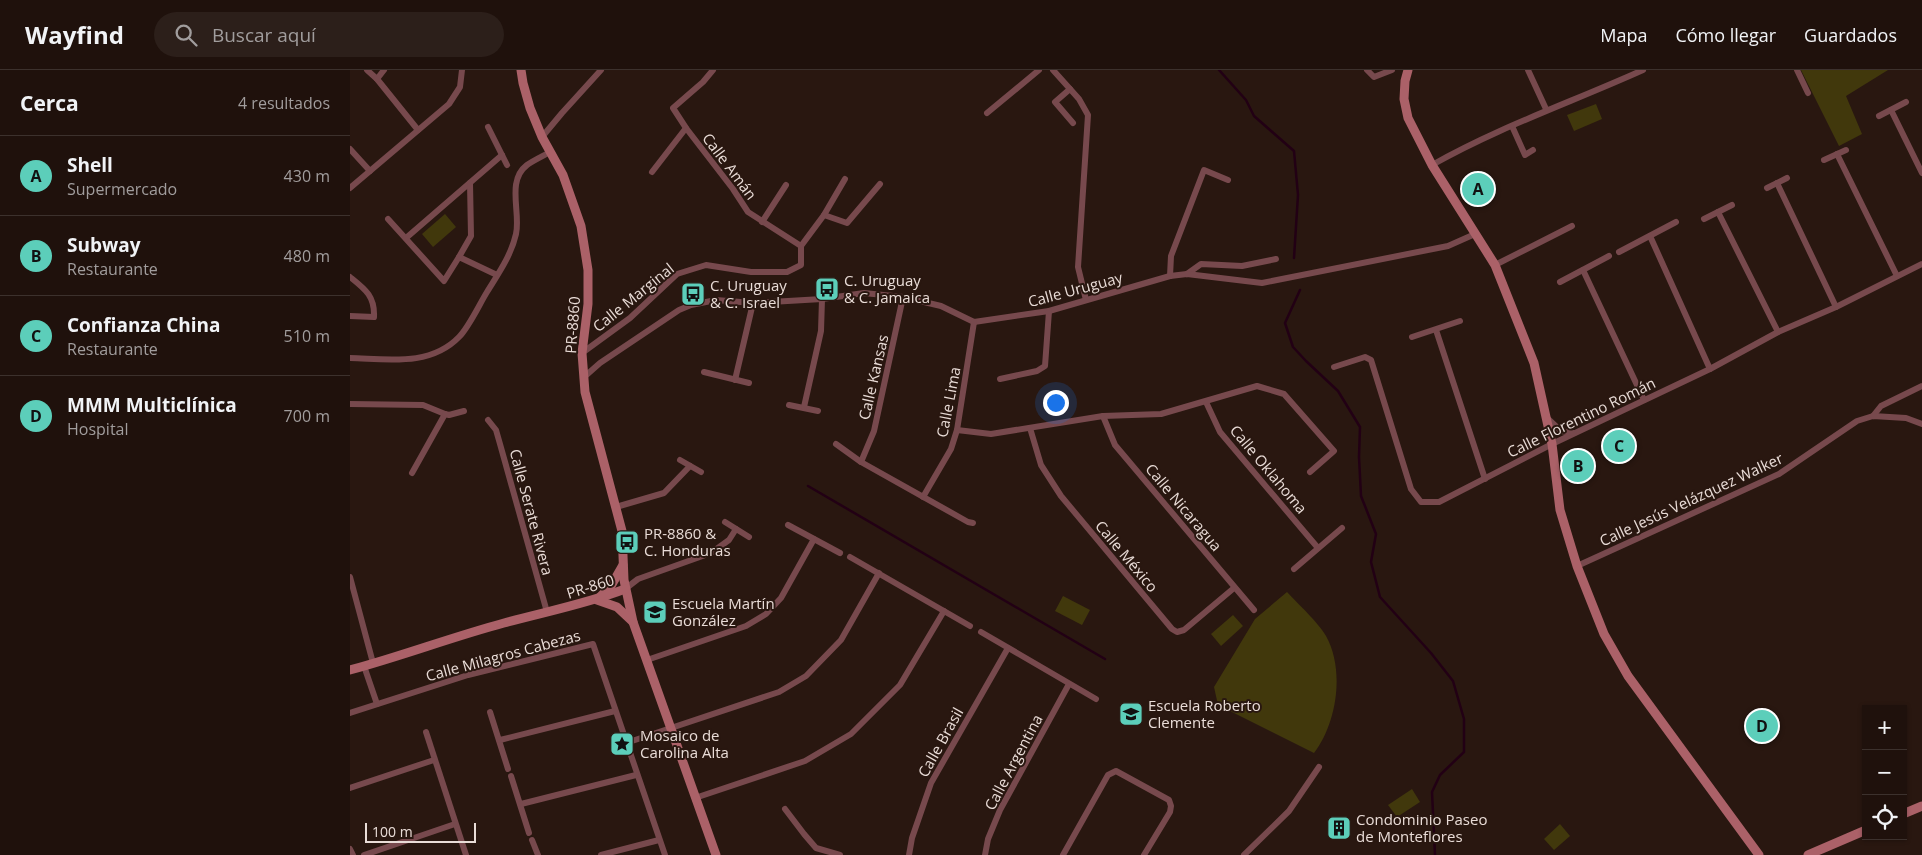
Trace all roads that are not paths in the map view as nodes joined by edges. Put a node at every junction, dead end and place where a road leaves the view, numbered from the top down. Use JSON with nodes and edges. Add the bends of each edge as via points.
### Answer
{"nodes":[{"id":1,"x":367,"y":70,"type":"edge"},
{"id":2,"x":384,"y":70,"type":"edge"},
{"id":3,"x":462,"y":70,"type":"edge"},
{"id":4,"x":521,"y":70,"type":"edge"},
{"id":5,"x":601,"y":70,"type":"edge"},
{"id":6,"x":713,"y":70,"type":"edge"},
{"id":7,"x":1040,"y":70,"type":"edge"},
{"id":8,"x":1053,"y":70,"type":"edge"},
{"id":9,"x":1368,"y":70,"type":"edge"},
{"id":10,"x":1392,"y":70,"type":"edge"},
{"id":11,"x":1408,"y":70,"type":"edge"},
{"id":12,"x":1528,"y":70,"type":"edge"},
{"id":13,"x":1641,"y":70,"type":"edge"},
{"id":14,"x":1797,"y":70,"type":"edge"},
{"id":15,"x":377,"y":79,"type":"junction"},
{"id":16,"x":1070,"y":89,"type":"junction"},
{"id":17,"x":1808,"y":93,"type":"dead end"},
{"id":18,"x":1906,"y":102,"type":"dead end"},
{"id":19,"x":1546,"y":109,"type":"junction"},
{"id":20,"x":1891,"y":110,"type":"junction"},
{"id":21,"x":986,"y":113,"type":"dead end"},
{"id":22,"x":1879,"y":116,"type":"dead end"},
{"id":23,"x":1073,"y":122,"type":"dead end"},
{"id":24,"x":1512,"y":126,"type":"junction"},
{"id":25,"x":488,"y":127,"type":"dead end"},
{"id":26,"x":686,"y":128,"type":"junction"},
{"id":27,"x":418,"y":130,"type":"junction"},
{"id":28,"x":542,"y":137,"type":"junction"},
{"id":29,"x":350,"y":149,"type":"edge"},
{"id":30,"x":1533,"y":150,"type":"dead end"},
{"id":31,"x":1846,"y":150,"type":"dead end"},
{"id":32,"x":550,"y":152,"type":"junction"},
{"id":33,"x":1837,"y":154,"type":"junction"},
{"id":34,"x":502,"y":155,"type":"junction"},
{"id":35,"x":1824,"y":160,"type":"dead end"},
{"id":36,"x":506,"y":165,"type":"dead end"},
{"id":37,"x":1432,"y":165,"type":"junction"},
{"id":38,"x":370,"y":171,"type":"junction"},
{"id":39,"x":652,"y":172,"type":"dead end"},
{"id":40,"x":1922,"y":173,"type":"edge"},
{"id":41,"x":1787,"y":178,"type":"dead end"},
{"id":42,"x":845,"y":179,"type":"dead end"},
{"id":43,"x":1228,"y":180,"type":"dead end"},
{"id":44,"x":470,"y":183,"type":"junction"},
{"id":45,"x":1777,"y":183,"type":"junction"},
{"id":46,"x":880,"y":184,"type":"dead end"},
{"id":47,"x":786,"y":185,"type":"dead end"},
{"id":48,"x":350,"y":188,"type":"edge"},
{"id":49,"x":1767,"y":188,"type":"dead end"},
{"id":50,"x":1732,"y":205,"type":"dead end"},
{"id":51,"x":1718,"y":212,"type":"junction"},
{"id":52,"x":824,"y":215,"type":"junction"},
{"id":53,"x":388,"y":219,"type":"dead end"},
{"id":54,"x":1704,"y":219,"type":"dead end"},
{"id":55,"x":762,"y":222,"type":"junction"},
{"id":56,"x":1676,"y":222,"type":"dead end"},
{"id":57,"x":1572,"y":226,"type":"dead end"},
{"id":58,"x":1475,"y":234,"type":"junction"},
{"id":59,"x":1650,"y":236,"type":"junction"},
{"id":60,"x":406,"y":238,"type":"junction"},
{"id":61,"x":802,"y":246,"type":"junction"},
{"id":62,"x":1619,"y":252,"type":"dead end"},
{"id":63,"x":1608,"y":256,"type":"dead end"},
{"id":64,"x":459,"y":257,"type":"junction"},
{"id":65,"x":1276,"y":258,"type":"dead end"},
{"id":66,"x":1922,"y":264,"type":"edge"},
{"id":67,"x":1495,"y":265,"type":"junction"},
{"id":68,"x":1583,"y":270,"type":"junction"},
{"id":69,"x":1186,"y":274,"type":"junction"},
{"id":70,"x":497,"y":275,"type":"junction"},
{"id":71,"x":1170,"y":276,"type":"junction"},
{"id":72,"x":1897,"y":276,"type":"junction"},
{"id":73,"x":350,"y":277,"type":"edge"},
{"id":74,"x":1560,"y":282,"type":"dead end"},
{"id":75,"x":904,"y":297,"type":"junction"},
{"id":76,"x":822,"y":299,"type":"junction"},
{"id":77,"x":1086,"y":300,"type":"junction"},
{"id":78,"x":753,"y":303,"type":"junction"},
{"id":79,"x":1836,"y":307,"type":"junction"},
{"id":80,"x":1049,"y":311,"type":"junction"},
{"id":81,"x":350,"y":316,"type":"edge"},
{"id":82,"x":1460,"y":321,"type":"dead end"},
{"id":83,"x":974,"y":322,"type":"junction"},
{"id":84,"x":1436,"y":330,"type":"junction"},
{"id":85,"x":1778,"y":332,"type":"junction"},
{"id":86,"x":1412,"y":337,"type":"dead end"},
{"id":87,"x":582,"y":353,"type":"junction"},
{"id":88,"x":350,"y":358,"type":"edge"},
{"id":89,"x":1334,"y":367,"type":"dead end"},
{"id":90,"x":1710,"y":369,"type":"junction"},
{"id":91,"x":704,"y":372,"type":"dead end"},
{"id":92,"x":583,"y":378,"type":"junction"},
{"id":93,"x":1000,"y":379,"type":"dead end"},
{"id":94,"x":735,"y":380,"type":"junction"},
{"id":95,"x":749,"y":383,"type":"dead end"},
{"id":96,"x":1922,"y":386,"type":"edge"},
{"id":97,"x":1644,"y":400,"type":"junction"},
{"id":98,"x":1206,"y":402,"type":"junction"},
{"id":99,"x":350,"y":404,"type":"edge"},
{"id":100,"x":789,"y":405,"type":"dead end"},
{"id":101,"x":804,"y":407,"type":"junction"},
{"id":102,"x":464,"y":411,"type":"dead end"},
{"id":103,"x":818,"y":411,"type":"dead end"},
{"id":104,"x":445,"y":414,"type":"junction"},
{"id":105,"x":1103,"y":416,"type":"junction"},
{"id":106,"x":1546,"y":416,"type":"junction"},
{"id":107,"x":1873,"y":416,"type":"junction"},
{"id":108,"x":488,"y":420,"type":"dead end"},
{"id":109,"x":1922,"y":424,"type":"edge"},
{"id":110,"x":1030,"y":428,"type":"junction"},
{"id":111,"x":957,"y":430,"type":"junction"},
{"id":112,"x":1574,"y":434,"type":"junction"},
{"id":113,"x":836,"y":444,"type":"dead end"},
{"id":114,"x":1552,"y":444,"type":"junction"},
{"id":115,"x":680,"y":460,"type":"dead end"},
{"id":116,"x":861,"y":462,"type":"junction"},
{"id":117,"x":690,"y":466,"type":"junction"},
{"id":118,"x":701,"y":472,"type":"dead end"},
{"id":119,"x":1310,"y":472,"type":"dead end"},
{"id":120,"x":412,"y":473,"type":"dead end"},
{"id":121,"x":1485,"y":479,"type":"junction"},
{"id":122,"x":923,"y":497,"type":"junction"},
{"id":123,"x":616,"y":507,"type":"junction"},
{"id":124,"x":725,"y":522,"type":"dead end"},
{"id":125,"x":973,"y":523,"type":"dead end"},
{"id":126,"x":788,"y":525,"type":"dead end"},
{"id":127,"x":1342,"y":528,"type":"dead end"},
{"id":128,"x":736,"y":529,"type":"junction"},
{"id":129,"x":749,"y":537,"type":"dead end"},
{"id":130,"x":814,"y":539,"type":"junction"},
{"id":131,"x":1318,"y":548,"type":"junction"},
{"id":132,"x":840,"y":553,"type":"dead end"},
{"id":133,"x":850,"y":557,"type":"dead end"},
{"id":134,"x":623,"y":564,"type":"junction"},
{"id":135,"x":1577,"y":566,"type":"junction"},
{"id":136,"x":1294,"y":569,"type":"dead end"},
{"id":137,"x":879,"y":573,"type":"junction"},
{"id":138,"x":350,"y":577,"type":"edge"},
{"id":139,"x":1234,"y":588,"type":"junction"},
{"id":140,"x":626,"y":589,"type":"junction"},
{"id":141,"x":596,"y":600,"type":"junction"},
{"id":142,"x":1254,"y":610,"type":"dead end"},
{"id":143,"x":944,"y":611,"type":"junction"},
{"id":144,"x":547,"y":612,"type":"junction"},
{"id":145,"x":633,"y":622,"type":"junction"},
{"id":146,"x":970,"y":626,"type":"dead end"},
{"id":147,"x":981,"y":632,"type":"dead end"},
{"id":148,"x":1008,"y":648,"type":"junction"},
{"id":149,"x":647,"y":660,"type":"junction"},
{"id":150,"x":373,"y":663,"type":"junction"},
{"id":151,"x":364,"y":666,"type":"junction"},
{"id":152,"x":350,"y":670,"type":"edge"},
{"id":153,"x":1069,"y":684,"type":"junction"},
{"id":154,"x":1096,"y":699,"type":"dead end"},
{"id":155,"x":377,"y":704,"type":"junction"},
{"id":156,"x":615,"y":711,"type":"junction"},
{"id":157,"x":490,"y":712,"type":"dead end"},
{"id":158,"x":350,"y":713,"type":"edge"},
{"id":159,"x":671,"y":729,"type":"junction"},
{"id":160,"x":426,"y":732,"type":"dead end"},
{"id":161,"x":500,"y":740,"type":"junction"},
{"id":162,"x":626,"y":743,"type":"junction"},
{"id":163,"x":434,"y":760,"type":"junction"},
{"id":164,"x":1319,"y":767,"type":"dead end"},
{"id":165,"x":508,"y":769,"type":"dead end"},
{"id":166,"x":636,"y":775,"type":"junction"},
{"id":167,"x":511,"y":776,"type":"dead end"},
{"id":168,"x":350,"y":788,"type":"edge"},
{"id":169,"x":695,"y":798,"type":"junction"},
{"id":170,"x":521,"y":804,"type":"junction"},
{"id":171,"x":1922,"y":806,"type":"edge"},
{"id":172,"x":786,"y":809,"type":"dead end"},
{"id":173,"x":1907,"y":812,"type":"edge"},
{"id":174,"x":455,"y":824,"type":"junction"},
{"id":175,"x":1862,"y":832,"type":"edge"},
{"id":176,"x":660,"y":840,"type":"junction"},
{"id":177,"x":816,"y":848,"type":"junction"},
{"id":178,"x":350,"y":849,"type":"edge"},
{"id":179,"x":353,"y":855,"type":"edge"},
{"id":180,"x":364,"y":855,"type":"edge"},
{"id":181,"x":466,"y":855,"type":"edge"},
{"id":182,"x":538,"y":855,"type":"edge"},
{"id":183,"x":601,"y":855,"type":"edge"},
{"id":184,"x":664,"y":855,"type":"edge"},
{"id":185,"x":716,"y":855,"type":"edge"},
{"id":186,"x":812,"y":855,"type":"edge"},
{"id":187,"x":840,"y":855,"type":"edge"},
{"id":188,"x":909,"y":855,"type":"edge"},
{"id":189,"x":985,"y":855,"type":"edge"},
{"id":190,"x":1063,"y":855,"type":"edge"},
{"id":191,"x":1144,"y":855,"type":"edge"},
{"id":192,"x":1244,"y":855,"type":"edge"},
{"id":193,"x":1759,"y":855,"type":"edge"},
{"id":194,"x":1808,"y":855,"type":"edge"}],
"edges":[{"from":1,"to":15,"type":"street"},
{"from":2,"to":15,"type":"street"},
{"from":3,"to":27,"type":"street","via":[[460,87],[449,104]]},
{"from":4,"to":28,"type":"street","name":"PR-8860","number":"PR-8860","via":[[530,108]]},
{"from":5,"to":28,"type":"street"},
{"from":6,"to":26,"type":"street","name":"Calle Amán","via":[[673,108]]},
{"from":7,"to":21,"type":"street"},
{"from":8,"to":16,"type":"street"},
{"from":9,"to":10,"type":"street","via":[[1374,77]]},
{"from":11,"to":37,"type":"street","via":[[1404,99],[1408,118]]},
{"from":12,"to":19,"type":"street"},
{"from":13,"to":19,"type":"street"},
{"from":14,"to":17,"type":"street"},
{"from":15,"to":27,"type":"street"},
{"from":16,"to":23,"type":"street","via":[[1055,102]]},
{"from":16,"to":77,"type":"street","via":[[1088,115],[1078,267]]},
{"from":18,"to":20,"type":"street"},
{"from":19,"to":24,"type":"street"},
{"from":20,"to":22,"type":"street"},
{"from":20,"to":40,"type":"street"},
{"from":24,"to":30,"type":"street","via":[[1525,155]]},
{"from":24,"to":37,"type":"street"},
{"from":25,"to":34,"type":"street"},
{"from":26,"to":39,"type":"street"},
{"from":26,"to":55,"type":"street","name":"Calle Amán","via":[[748,212]]},
{"from":27,"to":38,"type":"street"},
{"from":28,"to":32,"type":"street","name":"PR-8860","number":"PR-8860"},
{"from":29,"to":38,"type":"street"},
{"from":31,"to":33,"type":"street"},
{"from":32,"to":70,"type":"street","via":[[526,166],[519,176],[515,190],[516,233]]},
{"from":32,"to":87,"type":"street","name":"PR-8860","number":"PR-8860","via":[[563,175],[578,216],[588,270]]},
{"from":33,"to":35,"type":"street"},
{"from":33,"to":72,"type":"street"},
{"from":34,"to":36,"type":"street"},
{"from":34,"to":44,"type":"street"},
{"from":37,"to":58,"type":"street"},
{"from":38,"to":48,"type":"street"},
{"from":41,"to":45,"type":"street"},
{"from":42,"to":52,"type":"street"},
{"from":43,"to":71,"type":"street","via":[[1204,170],[1172,256]]},
{"from":44,"to":60,"type":"street"},
{"from":44,"to":64,"type":"street","via":[[471,236]]},
{"from":45,"to":49,"type":"street"},
{"from":45,"to":79,"type":"street"},
{"from":46,"to":52,"type":"street","via":[[848,223]]},
{"from":47,"to":55,"type":"street"},
{"from":50,"to":51,"type":"street"},
{"from":51,"to":54,"type":"street"},
{"from":51,"to":85,"type":"street"},
{"from":52,"to":61,"type":"street"},
{"from":53,"to":60,"type":"street"},
{"from":55,"to":61,"type":"street","name":"Calle Amán"},
{"from":56,"to":59,"type":"street"},
{"from":57,"to":67,"type":"street"},
{"from":58,"to":67,"type":"street"},
{"from":58,"to":69,"type":"street","name":"Calle Uruguay","via":[[1448,246],[1262,283]]},
{"from":59,"to":62,"type":"street"},
{"from":59,"to":90,"type":"street"},
{"from":60,"to":64,"type":"street","via":[[444,281]]},
{"from":61,"to":87,"type":"street","name":"Calle Marginal","via":[[801,265],[787,272],[751,272],[706,265],[677,274],[630,318]]},
{"from":63,"to":68,"type":"street"},
{"from":64,"to":70,"type":"street"},
{"from":65,"to":69,"type":"street","via":[[1242,266],[1201,264]]},
{"from":66,"to":72,"type":"street","name":"Calle Florentino Román"},
{"from":67,"to":106,"type":"street","via":[[1534,363]]},
{"from":68,"to":74,"type":"street"},
{"from":68,"to":97,"type":"street"},
{"from":69,"to":71,"type":"street","name":"Calle Uruguay"},
{"from":70,"to":88,"type":"street","via":[[460,336],[436,354],[423,358]]},
{"from":71,"to":77,"type":"street","name":"Calle Uruguay"},
{"from":72,"to":79,"type":"street","name":"Calle Florentino Román"},
{"from":73,"to":81,"type":"street","via":[[369,294],[374,317]]},
{"from":75,"to":76,"type":"street","via":[[864,293]]},
{"from":75,"to":83,"type":"street","via":[[942,306]]},
{"from":75,"to":116,"type":"street","name":"Calle Kansas","via":[[874,431]]},
{"from":76,"to":78,"type":"street"},
{"from":76,"to":101,"type":"street","via":[[821,331]]},
{"from":77,"to":80,"type":"street","name":"Calle Uruguay"},
{"from":78,"to":92,"type":"street","via":[[716,300],[690,305],[600,363]]},
{"from":78,"to":94,"type":"street"},
{"from":79,"to":85,"type":"street","name":"Calle Florentino Román"},
{"from":80,"to":83,"type":"street","name":"Calle Uruguay"},
{"from":80,"to":93,"type":"street","via":[[1045,366],[1037,371]]},
{"from":82,"to":84,"type":"street"},
{"from":83,"to":111,"type":"street","name":"Calle Lima"},
{"from":84,"to":86,"type":"street"},
{"from":84,"to":121,"type":"street"},
{"from":85,"to":90,"type":"street","name":"Calle Florentino Román"},
{"from":87,"to":92,"type":"street","name":"PR-8860","number":"PR-8860"},
{"from":89,"to":121,"type":"street","name":"Calle Florentino Román","via":[[1365,357],[1371,360],[1411,489],[1421,502],[1439,502]]},
{"from":90,"to":97,"type":"street","name":"Calle Florentino Román"},
{"from":91,"to":94,"type":"street"},
{"from":92,"to":123,"type":"street","name":"PR-8860","number":"PR-8860"},
{"from":94,"to":95,"type":"street"},
{"from":96,"to":107,"type":"street","via":[[1881,406]]},
{"from":97,"to":112,"type":"street","name":"Calle Florentino Román"},
{"from":98,"to":105,"type":"street","via":[[1161,414]]},
{"from":98,"to":119,"type":"street","via":[[1257,386],[1284,394],[1334,451]]},
{"from":98,"to":131,"type":"street","name":"Calle Oklahoma","via":[[1220,432]]},
{"from":99,"to":104,"type":"street","via":[[423,405]]},
{"from":100,"to":101,"type":"street"},
{"from":101,"to":103,"type":"street"},
{"from":102,"to":104,"type":"street"},
{"from":104,"to":120,"type":"street"},
{"from":105,"to":110,"type":"street"},
{"from":105,"to":139,"type":"street","name":"Calle Nicaragua","via":[[1115,445]]},
{"from":106,"to":112,"type":"street","via":[[1561,431]]},
{"from":106,"to":114,"type":"street"},
{"from":107,"to":109,"type":"street","name":"Calle Jesús Velázquez Walker","via":[[1906,418]]},
{"from":107,"to":135,"type":"street","name":"Calle Jesús Velázquez Walker","via":[[1857,421],[1779,474]]},
{"from":108,"to":144,"type":"street","name":"Calle Serate Rivera","via":[[496,430]]},
{"from":110,"to":111,"type":"street","via":[[991,434]]},
{"from":110,"to":139,"type":"street","name":"Calle México","via":[[1041,465],[1061,496],[1172,629],[1177,632],[1184,630]]},
{"from":111,"to":122,"type":"street","name":"Calle Lima","via":[[951,449]]},
{"from":112,"to":114,"type":"street","name":"Calle Florentino Román"},
{"from":113,"to":116,"type":"street"},
{"from":114,"to":121,"type":"street","name":"Calle Florentino Román"},
{"from":114,"to":135,"type":"street","via":[[1560,510]]},
{"from":115,"to":117,"type":"street"},
{"from":116,"to":122,"type":"street"},
{"from":117,"to":118,"type":"street"},
{"from":117,"to":123,"type":"street","via":[[664,493]]},
{"from":122,"to":125,"type":"street"},
{"from":123,"to":134,"type":"street","name":"PR-8860","number":"PR-8860","via":[[622,531]]},
{"from":124,"to":128,"type":"street"},
{"from":126,"to":130,"type":"street"},
{"from":127,"to":131,"type":"street"},
{"from":128,"to":129,"type":"street"},
{"from":128,"to":140,"type":"street","via":[[729,540],[711,553],[638,579]]},
{"from":130,"to":132,"type":"street"},
{"from":130,"to":149,"type":"street","via":[[781,598],[766,614],[746,626]]},
{"from":131,"to":136,"type":"street"},
{"from":133,"to":137,"type":"street"},
{"from":134,"to":140,"type":"street","name":"PR-8860","number":"PR-8860"},
{"from":134,"to":141,"type":"street","via":[[611,586]]},
{"from":135,"to":193,"type":"street","via":[[1604,634],[1628,676]]},
{"from":137,"to":143,"type":"street"},
{"from":137,"to":159,"type":"street","via":[[841,640],[806,676],[779,692]]},
{"from":138,"to":150,"type":"street"},
{"from":139,"to":142,"type":"street","name":"Calle Nicaragua"},
{"from":140,"to":141,"type":"street","name":"PR-860","number":"PR-860"},
{"from":140,"to":145,"type":"street","name":"PR-860","number":"PR-860"},
{"from":141,"to":144,"type":"street","name":"PR-860","number":"PR-860"},
{"from":141,"to":145,"type":"street","via":[[617,607]]},
{"from":143,"to":146,"type":"street"},
{"from":143,"to":169,"type":"street","via":[[900,685],[851,734],[805,761]]},
{"from":144,"to":150,"type":"street","name":"PR-860","number":"PR-860"},
{"from":145,"to":149,"type":"street","name":"PR-860","number":"PR-860"},
{"from":147,"to":148,"type":"street"},
{"from":148,"to":153,"type":"street"},
{"from":148,"to":188,"type":"street","name":"Calle Brasil","via":[[931,783]]},
{"from":149,"to":159,"type":"street","name":"PR-860","number":"PR-860"},
{"from":150,"to":151,"type":"street","name":"PR-860","number":"PR-860"},
{"from":151,"to":152,"type":"street","name":"PR-860","number":"PR-860"},
{"from":151,"to":155,"type":"street"},
{"from":153,"to":154,"type":"street"},
{"from":153,"to":189,"type":"street","name":"Calle Argentina","via":[[1000,810]]},
{"from":155,"to":156,"type":"street","name":"Calle Milagros Cabezas","via":[[468,675],[593,644]]},
{"from":155,"to":158,"type":"street","name":"Calle Milagros Cabezas"},
{"from":156,"to":161,"type":"street"},
{"from":156,"to":162,"type":"street","name":"Calle Milagros Cabezas"},
{"from":157,"to":161,"type":"street"},
{"from":159,"to":162,"type":"street"},
{"from":159,"to":169,"type":"street","name":"PR-860","number":"PR-860"},
{"from":160,"to":163,"type":"street"},
{"from":161,"to":165,"type":"street"},
{"from":162,"to":166,"type":"street","name":"Calle Milagros Cabezas"},
{"from":163,"to":168,"type":"street"},
{"from":163,"to":174,"type":"street"},
{"from":164,"to":192,"type":"street","via":[[1289,811]]},
{"from":166,"to":170,"type":"street"},
{"from":166,"to":176,"type":"street","name":"Calle Milagros Cabezas"},
{"from":167,"to":170,"type":"street"},
{"from":169,"to":185,"type":"street","name":"PR-860","number":"PR-860"},
{"from":170,"to":182,"type":"street"},
{"from":171,"to":173,"type":"street"},
{"from":172,"to":177,"type":"street"},
{"from":174,"to":180,"type":"street"},
{"from":174,"to":181,"type":"street"},
{"from":175,"to":194,"type":"street"},
{"from":176,"to":183,"type":"street"},
{"from":176,"to":184,"type":"street","name":"Calle Milagros Cabezas"},
{"from":177,"to":186,"type":"street"},
{"from":177,"to":187,"type":"street"},
{"from":178,"to":179,"type":"street"},
{"from":190,"to":191,"type":"street","via":[[1108,776],[1116,771],[1169,800],[1170,812]]}]}
